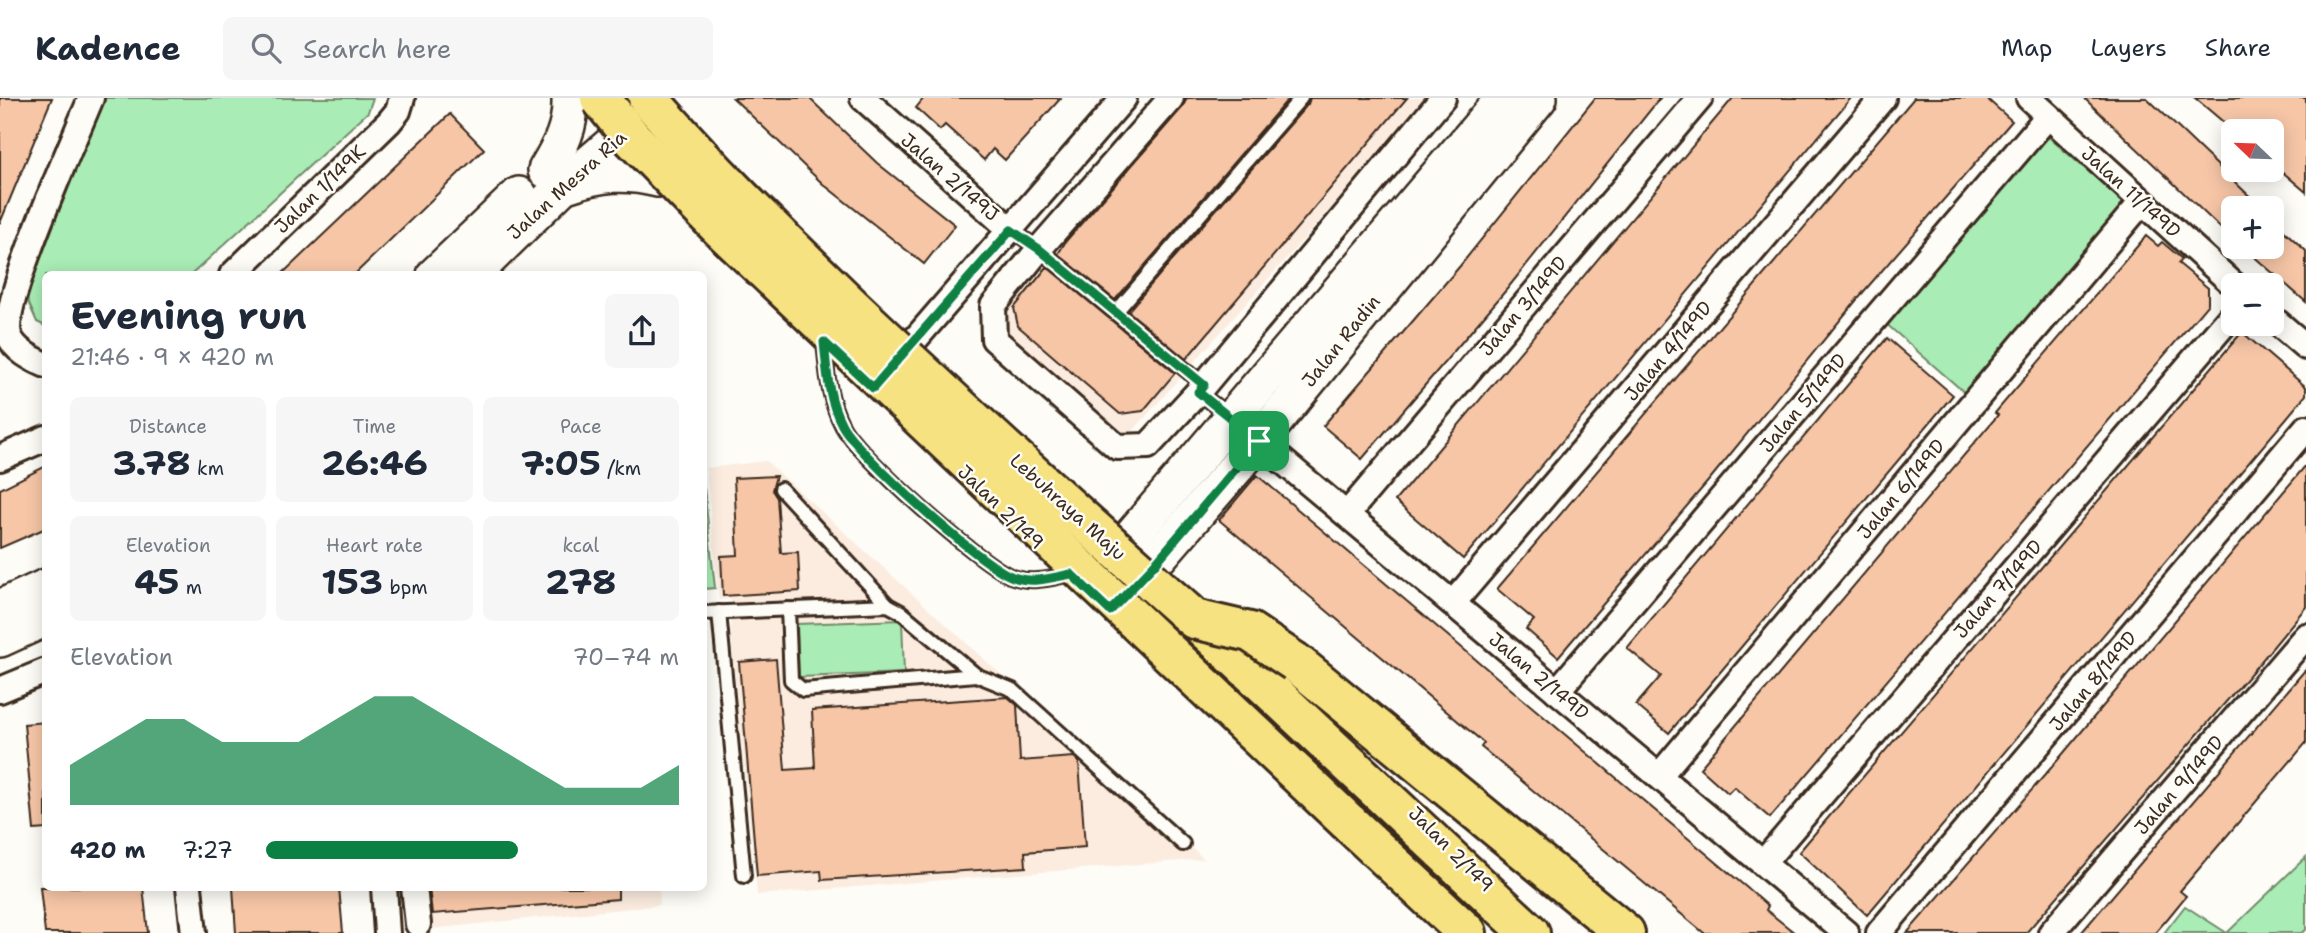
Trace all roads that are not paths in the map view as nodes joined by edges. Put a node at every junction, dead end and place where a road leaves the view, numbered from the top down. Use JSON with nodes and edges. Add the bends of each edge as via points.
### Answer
{"nodes":[{"id":1,"x":91,"y":98,"type":"edge"},
{"id":2,"x":402,"y":98,"type":"edge"},
{"id":3,"x":570,"y":98,"type":"edge"},
{"id":4,"x":648,"y":98,"type":"edge"},
{"id":5,"x":666,"y":98,"type":"edge"},
{"id":6,"x":863,"y":98,"type":"edge"},
{"id":7,"x":1124,"y":98,"type":"edge"},
{"id":8,"x":1171,"y":98,"type":"edge"},
{"id":9,"x":1301,"y":98,"type":"edge"},
{"id":10,"x":1443,"y":98,"type":"edge"},
{"id":11,"x":1504,"y":98,"type":"edge"},
{"id":12,"x":1539,"y":98,"type":"edge"},
{"id":13,"x":1700,"y":98,"type":"edge"},
{"id":14,"x":1882,"y":98,"type":"edge"},
{"id":15,"x":2029,"y":98,"type":"edge"},
{"id":16,"x":607,"y":110,"type":"edge"},
{"id":17,"x":2048,"y":116,"type":"junction"},
{"id":18,"x":554,"y":178,"type":"junction"},
{"id":19,"x":658,"y":179,"type":"junction"},
{"id":20,"x":2143,"y":202,"type":"junction"},
{"id":21,"x":1011,"y":230,"type":"junction"},
{"id":22,"x":1039,"y":249,"type":"junction"},
{"id":23,"x":236,"y":271,"type":"edge"},
{"id":24,"x":440,"y":271,"type":"edge"},
{"id":25,"x":475,"y":271,"type":"edge"},
{"id":26,"x":2221,"y":273,"type":"edge"},
{"id":27,"x":1116,"y":312,"type":"junction"},
{"id":28,"x":2221,"y":328,"type":"edge"},
{"id":29,"x":2284,"y":328,"type":"edge"},
{"id":30,"x":824,"y":342,"type":"junction"},
{"id":31,"x":914,"y":342,"type":"junction"},
{"id":32,"x":2306,"y":347,"type":"edge"},
{"id":33,"x":42,"y":363,"type":"edge"},
{"id":34,"x":873,"y":388,"type":"junction"},
{"id":35,"x":1201,"y":388,"type":"junction"},
{"id":36,"x":1232,"y":419,"type":"junction"},
{"id":37,"x":2306,"y":428,"type":"edge"},
{"id":38,"x":42,"y":440,"type":"edge"},
{"id":39,"x":1259,"y":441,"type":"junction"},
{"id":40,"x":0,"y":458,"type":"edge"},
{"id":41,"x":781,"y":489,"type":"dead end"},
{"id":42,"x":1347,"y":514,"type":"junction"},
{"id":43,"x":1128,"y":541,"type":"junction"},
{"id":44,"x":1153,"y":566,"type":"junction"},
{"id":45,"x":42,"y":589,"type":"edge"},
{"id":46,"x":1089,"y":591,"type":"junction"},
{"id":47,"x":1453,"y":603,"type":"junction"},
{"id":48,"x":888,"y":605,"type":"junction"},
{"id":49,"x":0,"y":608,"type":"edge"},
{"id":50,"x":788,"y":609,"type":"junction"},
{"id":51,"x":719,"y":612,"type":"junction"},
{"id":52,"x":707,"y":613,"type":"edge"},
{"id":53,"x":1194,"y":619,"type":"junction"},
{"id":54,"x":42,"y":620,"type":"edge"},
{"id":55,"x":2306,"y":636,"type":"edge"},
{"id":56,"x":0,"y":639,"type":"edge"},
{"id":57,"x":42,"y":673,"type":"edge"},
{"id":58,"x":976,"y":675,"type":"junction"},
{"id":59,"x":0,"y":690,"type":"edge"},
{"id":60,"x":1557,"y":691,"type":"junction"},
{"id":61,"x":1659,"y":776,"type":"junction"},
{"id":62,"x":1183,"y":844,"type":"dead end"},
{"id":63,"x":1763,"y":863,"type":"junction"},
{"id":64,"x":744,"y":876,"type":"dead end"},
{"id":65,"x":190,"y":891,"type":"edge"},
{"id":66,"x":384,"y":891,"type":"edge"},
{"id":67,"x":414,"y":891,"type":"edge"},
{"id":68,"x":418,"y":924,"type":"dead end"},
{"id":69,"x":194,"y":933,"type":"edge"},
{"id":70,"x":387,"y":933,"type":"edge"},
{"id":71,"x":1459,"y":933,"type":"edge"},
{"id":72,"x":1467,"y":933,"type":"edge"},
{"id":73,"x":1532,"y":933,"type":"edge"},
{"id":74,"x":1625,"y":933,"type":"edge"},
{"id":75,"x":1846,"y":933,"type":"edge"},
{"id":76,"x":1879,"y":933,"type":"edge"},
{"id":77,"x":2051,"y":933,"type":"edge"}],
"edges":[{"from":1,"to":33,"type":"street","via":[[17,279],[7,316],[8,334],[16,348]]},
{"from":2,"to":23,"type":"street","name":"Jalan 1/149K","via":[[389,122]]},
{"from":3,"to":18,"type":"main road","via":[[571,118]]},
{"from":4,"to":53,"type":"highway","name":"Lebuhraya Maju","bridge":true,"via":[[688,145],[899,351]]},
{"from":5,"to":16,"type":"main road","name":"Jalan Mesra Ria"},
{"from":5,"to":31,"type":"main road","name":"Jalan 2/149","via":[[737,174]]},
{"from":6,"to":21,"type":"street","name":"Jalan 2/149J"},
{"from":7,"to":21,"type":"street"},
{"from":8,"to":22,"type":"street"},
{"from":9,"to":27,"type":"lane"},
{"from":10,"to":35,"type":"street"},
{"from":11,"to":36,"type":"main road","name":"Jalan Radin"},
{"from":12,"to":39,"type":"main road","name":"Jalan Radin"},
{"from":13,"to":42,"type":"street","name":"Jalan 3/149D"},
{"from":14,"to":47,"type":"street","name":"Jalan 4/149D"},
{"from":15,"to":17,"type":"street","name":"Jalan 11/149D"},
{"from":16,"to":18,"type":"main road","name":"Jalan Mesra Ria"},
{"from":16,"to":19,"type":"main road","name":"Jalan 2/149"},
{"from":16,"to":72,"type":"highway","name":"Lebuhraya Maju","bridge":true,"via":[[720,229]]},
{"from":17,"to":20,"type":"street","name":"Jalan 11/149D"},
{"from":17,"to":60,"type":"street","name":"Jalan 5/149D"},
{"from":18,"to":19,"type":"main road","via":[[614,173]]},
{"from":18,"to":24,"type":"main road","name":"Jalan Mesra Ria"},
{"from":18,"to":25,"type":"main road","name":"Jalan Mesra Ria"},
{"from":19,"to":30,"type":"main road","name":"Jalan 2/149"},
{"from":20,"to":26,"type":"street","name":"Jalan 11/149D"},
{"from":20,"to":61,"type":"street","name":"Jalan 6/149D"},
{"from":21,"to":22,"type":"lane","name":"Jalan 2/149J"},
{"from":21,"to":31,"type":"street"},
{"from":22,"to":27,"type":"lane","name":"Jalan 2/149J"},
{"from":22,"to":35,"type":"street","via":[[993,306],[994,338],[1117,447],[1148,446]]},
{"from":27,"to":35,"type":"lane","name":"Jalan 2/149J"},
{"from":28,"to":63,"type":"street","name":"Jalan 7/149D"},
{"from":29,"to":32,"type":"street"},
{"from":30,"to":34,"type":"main road","name":"Jalan 2/149"},
{"from":30,"to":46,"type":"lane","via":[[830,396],[842,427],[869,460],[983,561],[1012,577]]},
{"from":31,"to":34,"type":"street"},
{"from":31,"to":43,"type":"main road","name":"Jalan 2/149"},
{"from":34,"to":46,"type":"main road","name":"Jalan 2/149"},
{"from":35,"to":36,"type":"lane","name":"Jalan 2/149J"},
{"from":36,"to":39,"type":"street","name":"Jalan 2/149D"},
{"from":36,"to":43,"type":"main road","name":"Jalan Radin"},
{"from":37,"to":76,"type":"street","name":"Jalan 8/149D"},
{"from":38,"to":40,"type":"street"},
{"from":39,"to":42,"type":"street","name":"Jalan 2/149D"},
{"from":39,"to":44,"type":"main road","name":"Jalan Radin"},
{"from":41,"to":48,"type":"lane"},
{"from":42,"to":47,"type":"street","name":"Jalan 2/149D"},
{"from":43,"to":44,"type":"main road","name":"Jalan 2/149"},
{"from":43,"to":46,"type":"main road","name":"Jalan Radin"},
{"from":44,"to":46,"type":"main road","name":"Jalan Radin"},
{"from":44,"to":73,"type":"main road","name":"Jalan 2/149","via":[[1449,845]]},
{"from":45,"to":49,"type":"main road"},
{"from":46,"to":71,"type":"main road","name":"Jalan 2/149"},
{"from":47,"to":60,"type":"street","name":"Jalan 2/149D"},
{"from":48,"to":50,"type":"lane"},
{"from":48,"to":58,"type":"lane"},
{"from":50,"to":51,"type":"lane"},
{"from":50,"to":58,"type":"lane","via":[[791,680],[803,690]]},
{"from":51,"to":52,"type":"lane"},
{"from":51,"to":64,"type":"lane"},
{"from":53,"to":73,"type":"highway","name":"Lebuhraya Maju"},
{"from":53,"to":74,"type":"highway","bridge":true,"via":[[1250,632],[1295,662]]},
{"from":54,"to":56,"type":"main road"},
{"from":55,"to":77,"type":"street","name":"Jalan 9/149D"},
{"from":57,"to":59,"type":"street"},
{"from":58,"to":62,"type":"lane","via":[[1013,690]]},
{"from":60,"to":61,"type":"street","name":"Jalan 2/149D"},
{"from":61,"to":63,"type":"street","name":"Jalan 2/149D"},
{"from":63,"to":75,"type":"street","name":"Jalan 2/149D"},
{"from":65,"to":69,"type":"street"},
{"from":66,"to":70,"type":"street"},
{"from":67,"to":68,"type":"street"}]}
